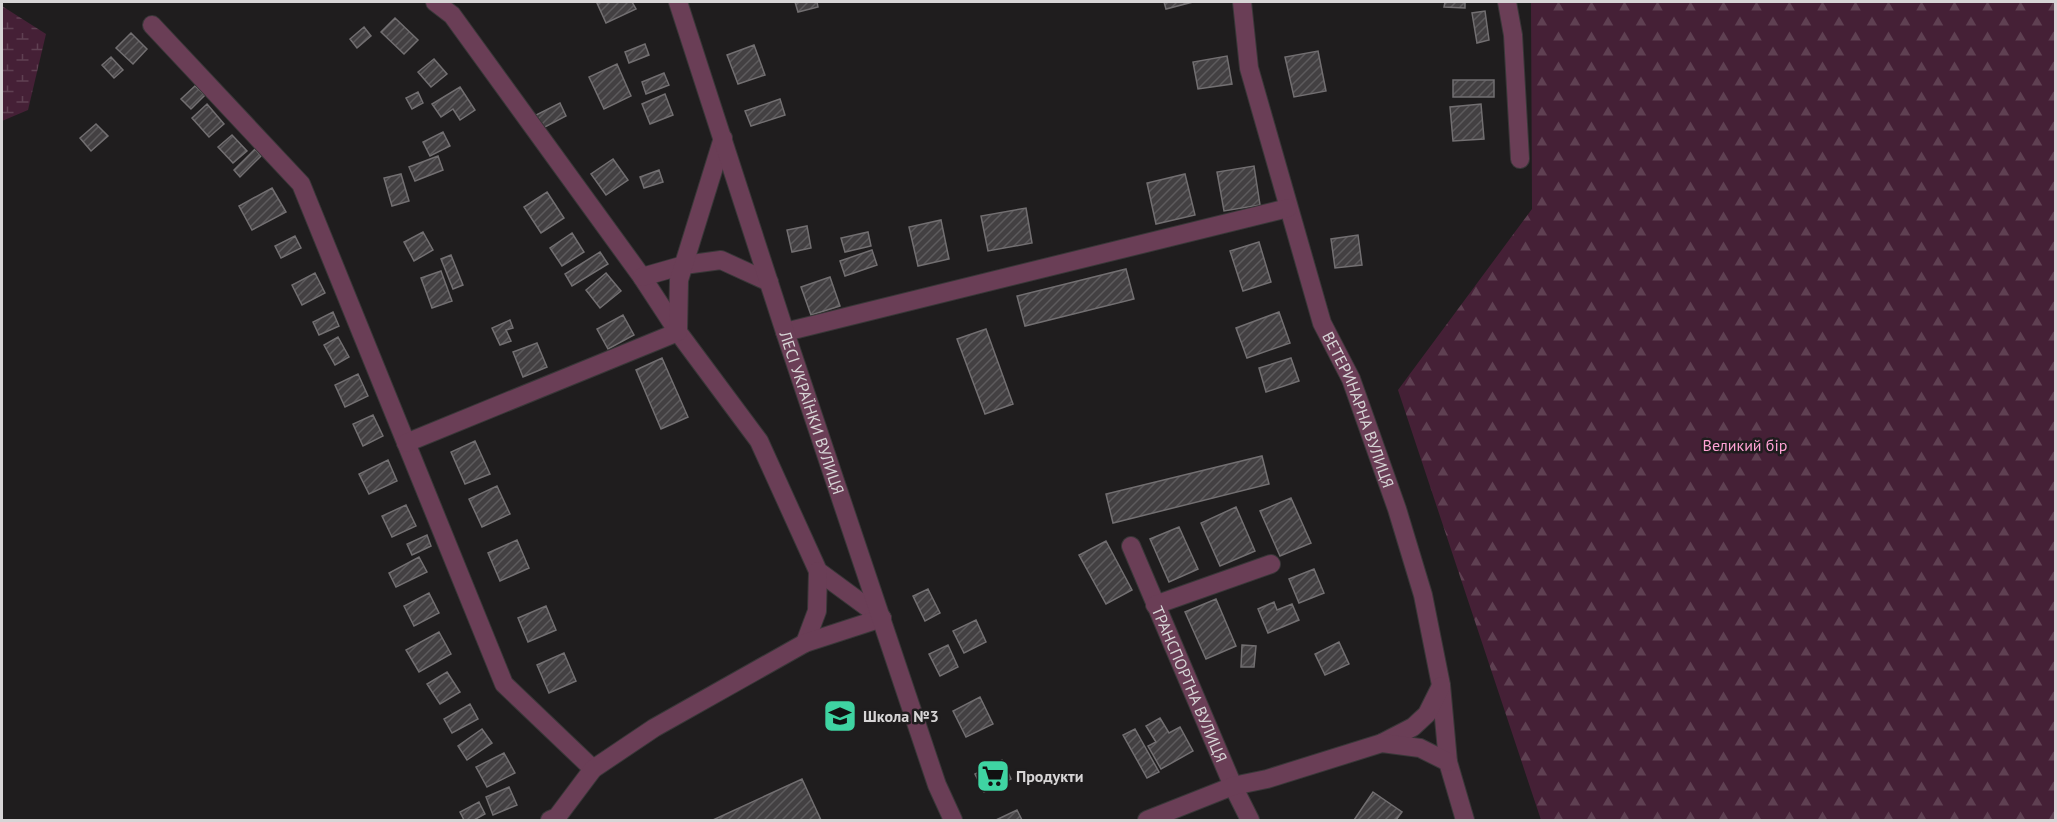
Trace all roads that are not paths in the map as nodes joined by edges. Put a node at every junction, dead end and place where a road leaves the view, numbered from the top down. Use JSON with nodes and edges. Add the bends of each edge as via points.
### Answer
{"nodes":[{"id":1,"x":435,"y":2,"type":"edge"},
{"id":2,"x":678,"y":2,"type":"edge"},
{"id":3,"x":1507,"y":2,"type":"edge"},
{"id":4,"x":1244,"y":3,"type":"edge"},
{"id":5,"x":457,"y":8,"type":"edge"},
{"id":6,"x":152,"y":25,"type":"dead end"},
{"id":7,"x":723,"y":138,"type":"junction"},
{"id":8,"x":1520,"y":159,"type":"dead end"},
{"id":9,"x":1287,"y":208,"type":"junction"},
{"id":10,"x":684,"y":265,"type":"junction"},
{"id":11,"x":642,"y":277,"type":"junction"},
{"id":12,"x":769,"y":282,"type":"junction"},
{"id":13,"x":678,"y":332,"type":"junction"},
{"id":14,"x":785,"y":332,"type":"junction"},
{"id":15,"x":406,"y":443,"type":"junction"},
{"id":16,"x":1131,"y":546,"type":"dead end"},
{"id":17,"x":1271,"y":564,"type":"dead end"},
{"id":18,"x":818,"y":572,"type":"junction"},
{"id":19,"x":1155,"y":605,"type":"junction"},
{"id":20,"x":882,"y":618,"type":"junction"},
{"id":21,"x":805,"y":643,"type":"junction"},
{"id":22,"x":1441,"y":685,"type":"junction"},
{"id":23,"x":1382,"y":743,"type":"junction"},
{"id":24,"x":1448,"y":762,"type":"junction"},
{"id":25,"x":593,"y":769,"type":"junction"},
{"id":26,"x":1233,"y":786,"type":"junction"},
{"id":27,"x":550,"y":820,"type":"edge"},
{"id":28,"x":953,"y":820,"type":"edge"},
{"id":29,"x":1148,"y":820,"type":"edge"},
{"id":30,"x":1250,"y":820,"type":"edge"},
{"id":31,"x":1465,"y":820,"type":"edge"}],
"edges":[{"from":1,"to":5,"type":"street"},
{"from":2,"to":7,"type":"street","name":"ЛЕСІ УКРАЇНКИ ВУЛИЦЯ"},
{"from":3,"to":8,"type":"street","via":[[1513,35]]},
{"from":4,"to":9,"type":"street","name":"ВЕТЕРИНАРНА ВУЛИЦЯ","via":[[1249,68]]},
{"from":5,"to":11,"type":"street"},
{"from":6,"to":15,"type":"street","via":[[301,184]]},
{"from":7,"to":10,"type":"street"},
{"from":7,"to":12,"type":"street","name":"ЛЕСІ УКРАЇНКИ ВУЛИЦЯ"},
{"from":9,"to":14,"type":"street"},
{"from":9,"to":22,"type":"street","name":"ВЕТЕРИНАРНА ВУЛИЦЯ","via":[[1322,322],[1351,379],[1397,509],[1423,595]]},
{"from":10,"to":11,"type":"street"},
{"from":10,"to":12,"type":"street","via":[[721,260]]},
{"from":10,"to":13,"type":"street","via":[[679,280]]},
{"from":11,"to":13,"type":"street"},
{"from":12,"to":14,"type":"street","name":"ЛЕСІ УКРАЇНКИ ВУЛИЦЯ"},
{"from":13,"to":15,"type":"street"},
{"from":13,"to":18,"type":"street","via":[[759,441]]},
{"from":14,"to":20,"type":"street","name":"ЛЕСІ УКРАЇНКИ ВУЛИЦЯ"},
{"from":15,"to":25,"type":"street","via":[[504,684]]},
{"from":16,"to":19,"type":"street","name":"ТРАНСПОРТНА ВУЛИЦЯ"},
{"from":17,"to":19,"type":"street"},
{"from":18,"to":20,"type":"street"},
{"from":18,"to":21,"type":"street","via":[[816,611]]},
{"from":19,"to":26,"type":"street","name":"ТРАНСПОРТНА ВУЛИЦЯ"},
{"from":20,"to":21,"type":"street"},
{"from":20,"to":28,"type":"street","name":"ЛЕСІ УКРАЇНКИ ВУЛИЦЯ","via":[[937,785]]},
{"from":21,"to":25,"type":"street","via":[[654,728]]},
{"from":22,"to":23,"type":"street","via":[[1427,714],[1413,727]]},
{"from":22,"to":24,"type":"street","name":"ВЕТЕРИНАРНА ВУЛИЦЯ"},
{"from":23,"to":24,"type":"street","via":[[1420,748]]},
{"from":23,"to":26,"type":"street"},
{"from":24,"to":31,"type":"street","name":"ВЕТЕРИНАРНА ВУЛИЦЯ"},
{"from":25,"to":27,"type":"street","via":[[557,817]]},
{"from":26,"to":29,"type":"street"},
{"from":26,"to":30,"type":"street","name":"ТРАНСПОРТНА ВУЛИЦЯ"}]}
